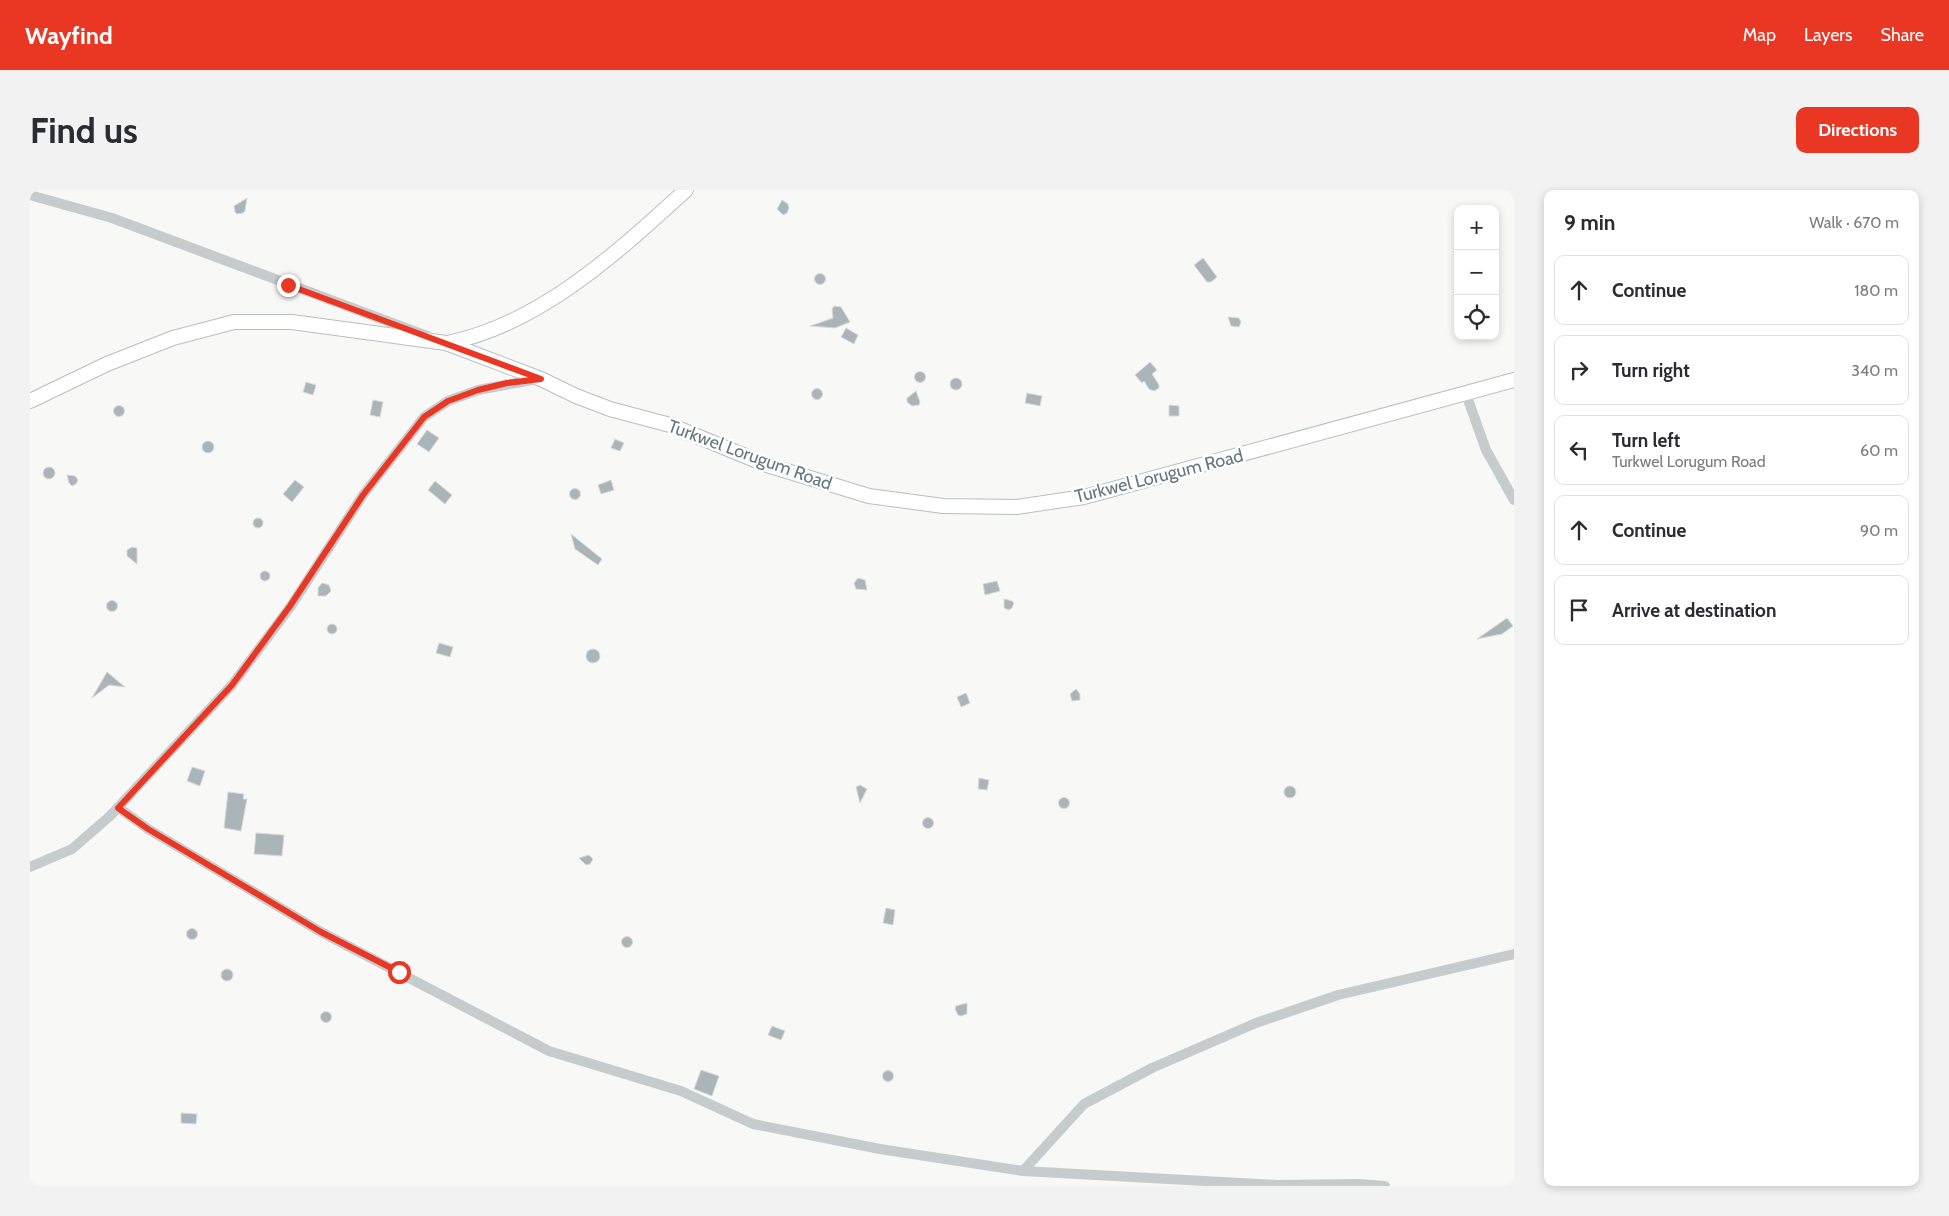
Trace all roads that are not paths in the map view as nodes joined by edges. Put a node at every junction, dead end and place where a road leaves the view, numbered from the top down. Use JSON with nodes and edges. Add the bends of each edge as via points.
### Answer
{"nodes":[{"id":1,"x":686,"y":190,"type":"edge"},
{"id":2,"x":30,"y":195,"type":"edge"},
{"id":3,"x":446,"y":343,"type":"junction"},
{"id":4,"x":541,"y":379,"type":"junction"},
{"id":5,"x":1514,"y":380,"type":"edge"},
{"id":6,"x":1466,"y":394,"type":"junction"},
{"id":7,"x":30,"y":401,"type":"edge"},
{"id":8,"x":1514,"y":500,"type":"edge"},
{"id":9,"x":118,"y":808,"type":"junction"},
{"id":10,"x":30,"y":868,"type":"edge"},
{"id":11,"x":1514,"y":954,"type":"edge"},
{"id":12,"x":1023,"y":1171,"type":"junction"},
{"id":13,"x":1385,"y":1186,"type":"edge"}],
"edges":[{"from":1,"to":3,"type":"main road","via":[[625,243],[554,297],[487,332]]},
{"from":2,"to":3,"type":"street","via":[[112,218]]},
{"from":3,"to":4,"type":"main road","name":"Turkwel Lorugum Road"},
{"from":3,"to":7,"type":"main road","name":"Turkwel Lorugum Road","via":[[292,322],[234,322],[174,338],[115,360]]},
{"from":4,"to":6,"type":"main road","name":"Turkwel Lorugum Road","via":[[602,406],[670,425],[767,465],[870,496],[943,506],[1016,507],[1084,497]]},
{"from":4,"to":9,"type":"street","via":[[478,390],[448,401],[424,417],[363,495],[290,606],[232,685]]},
{"from":5,"to":6,"type":"main road","name":"Turkwel Lorugum Road"},
{"from":6,"to":8,"type":"street","via":[[1486,450]]},
{"from":9,"to":10,"type":"street","via":[[72,849]]},
{"from":9,"to":12,"type":"street","via":[[321,932],[549,1050],[681,1091],[753,1124],[880,1149]]},
{"from":11,"to":12,"type":"street","via":[[1338,995],[1256,1023],[1152,1068],[1084,1104]]},
{"from":12,"to":13,"type":"street","via":[[1277,1185]]}]}
